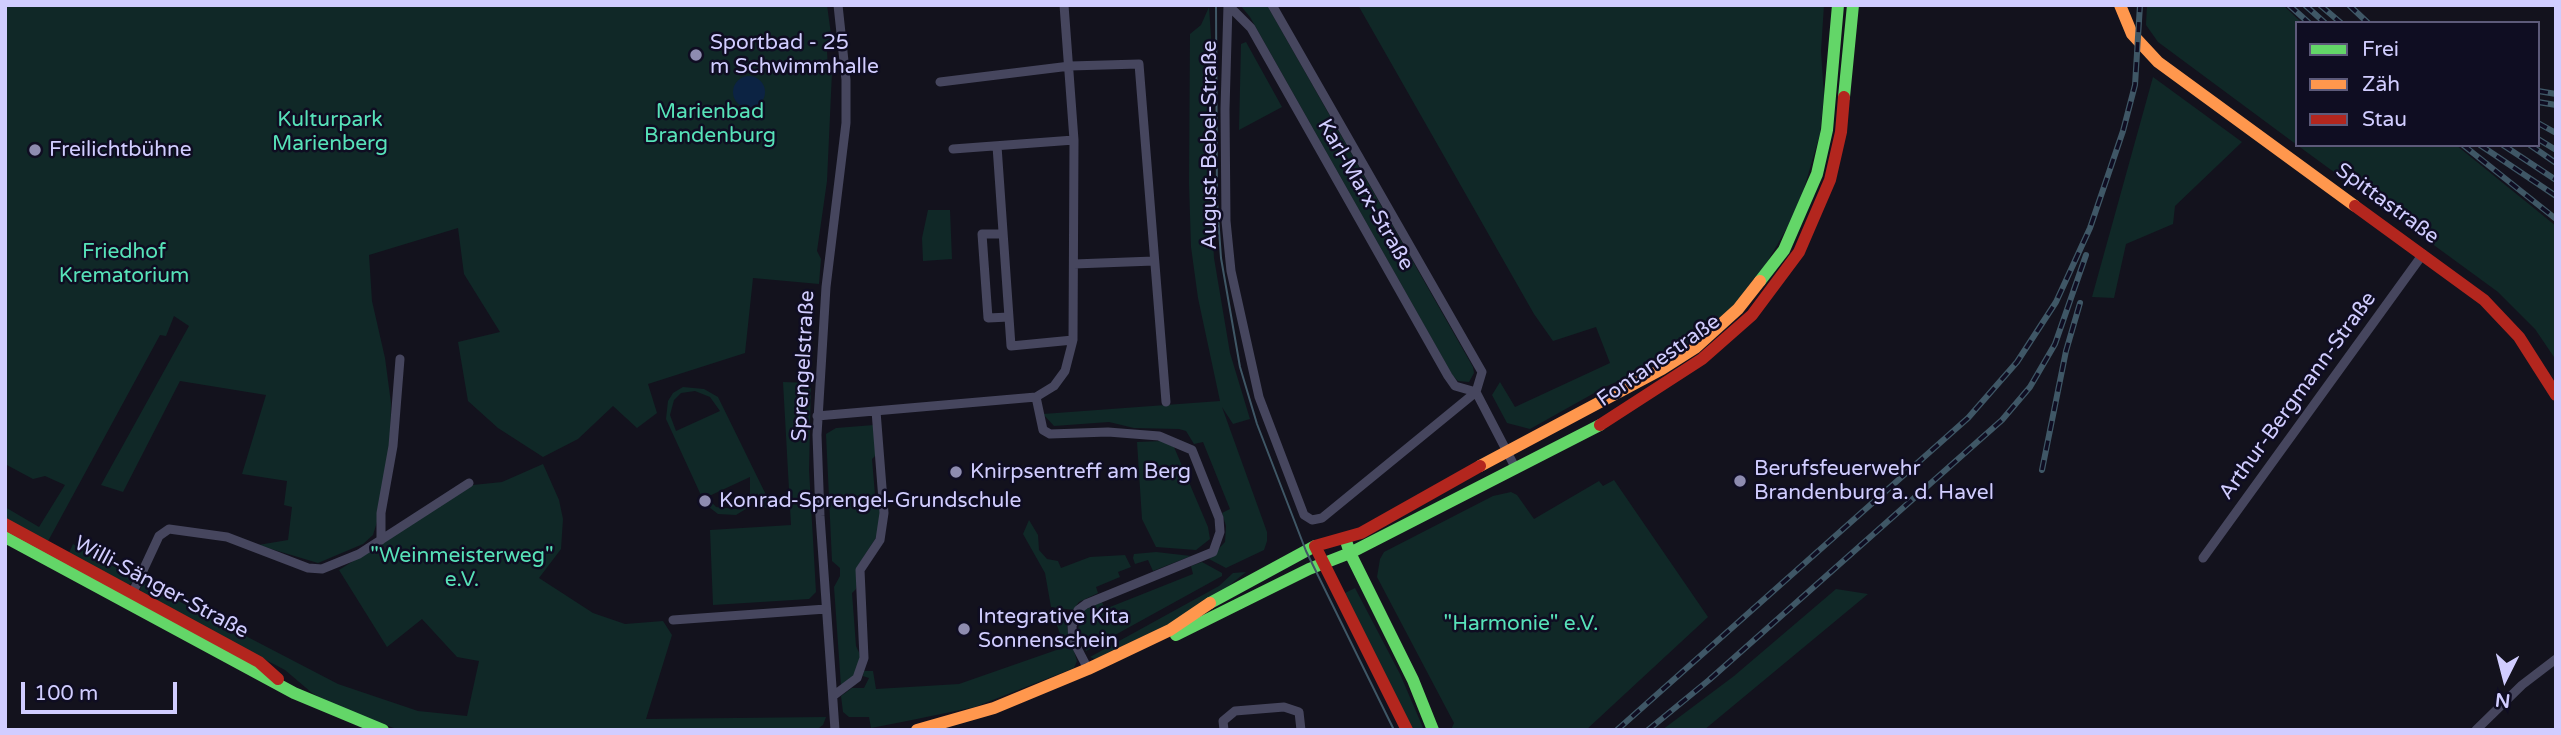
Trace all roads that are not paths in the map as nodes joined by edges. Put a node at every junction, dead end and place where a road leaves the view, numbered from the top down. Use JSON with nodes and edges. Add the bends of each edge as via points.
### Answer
{"nodes":[{"id":1,"x":838,"y":5,"type":"edge"},
{"id":2,"x":1064,"y":5,"type":"edge"},
{"id":3,"x":1228,"y":5,"type":"edge"},
{"id":4,"x":1272,"y":5,"type":"edge"},
{"id":5,"x":1838,"y":5,"type":"edge"},
{"id":6,"x":1853,"y":5,"type":"edge"},
{"id":7,"x":2120,"y":5,"type":"edge"},
{"id":8,"x":1070,"y":66,"type":"junction"},
{"id":9,"x":940,"y":82,"type":"dead end"},
{"id":10,"x":1074,"y":140,"type":"junction"},
{"id":11,"x":996,"y":146,"type":"junction"},
{"id":12,"x":953,"y":149,"type":"dead end"},
{"id":13,"x":1003,"y":234,"type":"junction"},
{"id":14,"x":2423,"y":254,"type":"junction"},
{"id":15,"x":1154,"y":261,"type":"junction"},
{"id":16,"x":1074,"y":264,"type":"junction"},
{"id":17,"x":1009,"y":317,"type":"junction"},
{"id":18,"x":1073,"y":340,"type":"junction"},
{"id":19,"x":400,"y":359,"type":"dead end"},
{"id":20,"x":1476,"y":392,"type":"junction"},
{"id":21,"x":2556,"y":395,"type":"edge"},
{"id":22,"x":1036,"y":397,"type":"junction"},
{"id":23,"x":1166,"y":402,"type":"dead end"},
{"id":24,"x":876,"y":411,"type":"junction"},
{"id":25,"x":817,"y":416,"type":"junction"},
{"id":26,"x":1508,"y":452,"type":"junction"},
{"id":27,"x":1516,"y":469,"type":"junction"},
{"id":28,"x":469,"y":482,"type":"dead end"},
{"id":29,"x":5,"y":524,"type":"edge"},
{"id":30,"x":5,"y":537,"type":"edge"},
{"id":31,"x":1344,"y":538,"type":"junction"},
{"id":32,"x":381,"y":540,"type":"junction"},
{"id":33,"x":1315,"y":546,"type":"junction"},
{"id":34,"x":1350,"y":553,"type":"junction"},
{"id":35,"x":2203,"y":558,"type":"dead end"},
{"id":36,"x":1323,"y":562,"type":"junction"},
{"id":37,"x":132,"y":594,"type":"junction"},
{"id":38,"x":827,"y":610,"type":"junction"},
{"id":39,"x":673,"y":620,"type":"dead end"},
{"id":40,"x":1132,"y":648,"type":"junction"},
{"id":41,"x":2556,"y":659,"type":"edge"},
{"id":42,"x":1088,"y":669,"type":"junction"},
{"id":43,"x":294,"y":693,"type":"junction"},
{"id":44,"x":833,"y":696,"type":"junction"},
{"id":45,"x":383,"y":730,"type":"edge"},
{"id":46,"x":835,"y":730,"type":"edge"},
{"id":47,"x":917,"y":730,"type":"edge"},
{"id":48,"x":1224,"y":730,"type":"edge"},
{"id":49,"x":1301,"y":730,"type":"edge"},
{"id":50,"x":1407,"y":730,"type":"edge"},
{"id":51,"x":1433,"y":730,"type":"edge"},
{"id":52,"x":2476,"y":730,"type":"edge"}],
"edges":[{"from":1,"to":25,"type":"street","name":"Sprengelstraße","via":[[846,123],[826,287]]},
{"from":2,"to":8,"type":"street"},
{"from":3,"to":20,"type":"street","name":"Karl-Marx-Straße","via":[[1251,29],[1448,376],[1455,386]]},
{"from":3,"to":20,"type":"street","name":"August-Bebel-Straße","via":[[1226,221],[1231,271],[1259,397],[1304,515],[1312,520],[1322,517]]},
{"from":4,"to":20,"type":"street","name":"Karl-Marx-Straße","via":[[1482,372]]},
{"from":5,"to":26,"type":"main road","name":"Fontanestraße","via":[[1819,166],[1798,221],[1768,273],[1738,309],[1685,355]]},
{"from":6,"to":27,"type":"main road","name":"Fontanestraße","via":[[1835,163],[1816,218],[1779,282],[1737,331],[1702,359],[1598,426]]},
{"from":7,"to":14,"type":"main road","name":"Spittastraße","via":[[2132,34],[2158,62]]},
{"from":8,"to":9,"type":"street"},
{"from":8,"to":10,"type":"street"},
{"from":8,"to":15,"type":"street","via":[[1139,64]]},
{"from":10,"to":11,"type":"street"},
{"from":10,"to":16,"type":"street"},
{"from":11,"to":12,"type":"street"},
{"from":11,"to":13,"type":"street"},
{"from":13,"to":17,"type":"street"},
{"from":13,"to":17,"type":"street","via":[[982,234],[988,318]]},
{"from":14,"to":21,"type":"main road","name":"Spittastraße","via":[[2496,311],[2538,363]]},
{"from":14,"to":35,"type":"street","name":"Arthur-Bergmann-Straße"},
{"from":15,"to":16,"type":"street"},
{"from":15,"to":23,"type":"street"},
{"from":16,"to":18,"type":"street"},
{"from":17,"to":18,"type":"street","via":[[1011,346]]},
{"from":18,"to":22,"type":"street","via":[[1065,371],[1054,386]]},
{"from":19,"to":32,"type":"street"},
{"from":20,"to":26,"type":"street","name":"Karl-Marx-Straße"},
{"from":22,"to":24,"type":"street"},
{"from":22,"to":42,"type":"street","via":[[1043,430],[1051,434],[1159,436],[1192,450],[1219,518],[1213,552],[1078,610],[1073,640]]},
{"from":24,"to":25,"type":"street"},
{"from":24,"to":44,"type":"street","via":[[884,520],[880,540],[860,570],[864,658],[857,678]]},
{"from":25,"to":38,"type":"street","name":"Sprengelstraße"},
{"from":26,"to":27,"type":"street","name":"Karl-Marx-Straße"},
{"from":26,"to":31,"type":"main road","name":"Fontanestraße","via":[[1417,504]]},
{"from":27,"to":34,"type":"main road","name":"Fontanestraße"},
{"from":28,"to":32,"type":"street"},
{"from":29,"to":37,"type":"main road","name":"Willi-Sänger-Straße"},
{"from":30,"to":43,"type":"main road","name":"Willi-Sänger-Straße"},
{"from":31,"to":33,"type":"main road"},
{"from":31,"to":34,"type":"main road"},
{"from":32,"to":37,"type":"street","via":[[322,569],[308,568],[227,537],[169,529],[159,536]]},
{"from":33,"to":36,"type":"main road"},
{"from":33,"to":40,"type":"main road"},
{"from":34,"to":36,"type":"main road","name":"Fontanestraße"},
{"from":34,"to":51,"type":"main road"},
{"from":36,"to":40,"type":"main road","via":[[1199,624]]},
{"from":36,"to":50,"type":"main road"},
{"from":37,"to":43,"type":"main road","name":"Willi-Sänger-Straße","via":[[259,662]]},
{"from":38,"to":39,"type":"street"},
{"from":38,"to":44,"type":"street","name":"Sprengelstraße"},
{"from":40,"to":42,"type":"main road"},
{"from":41,"to":52,"type":"street"},
{"from":42,"to":47,"type":"main road","via":[[1004,704]]},
{"from":43,"to":45,"type":"main road","name":"Willi-Sänger-Straße"},
{"from":44,"to":46,"type":"street","name":"Sprengelstraße"},
{"from":48,"to":49,"type":"street","via":[[1223,721],[1235,711],[1284,707],[1299,712]]}]}
